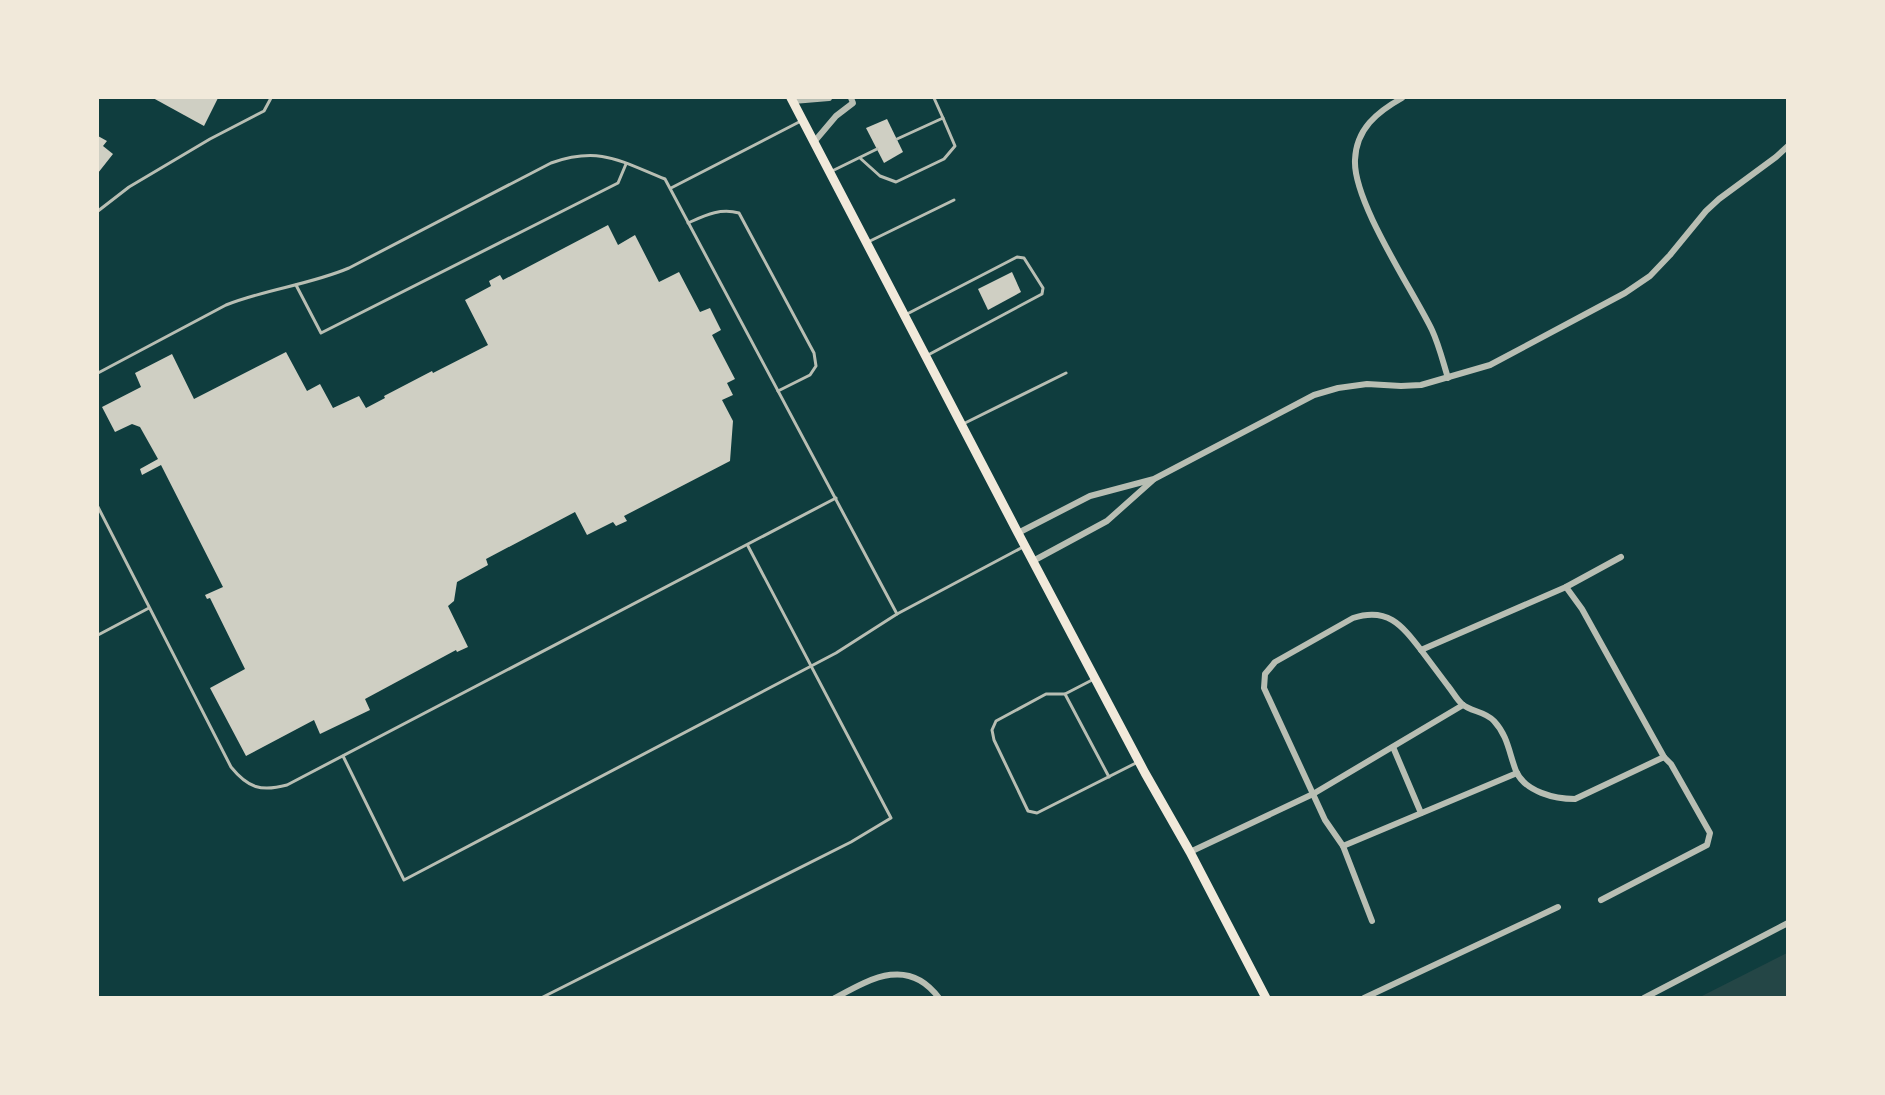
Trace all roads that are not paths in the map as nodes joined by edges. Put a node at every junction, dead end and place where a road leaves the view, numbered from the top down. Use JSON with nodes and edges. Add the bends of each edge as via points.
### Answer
{"nodes":[{"id":1,"x":271,"y":98,"type":"edge"},
{"id":2,"x":829,"y":98,"type":"edge"},
{"id":3,"x":851,"y":98,"type":"edge"},
{"id":4,"x":934,"y":98,"type":"edge"},
{"id":5,"x":1402,"y":98,"type":"edge"},
{"id":6,"x":792,"y":99,"type":"edge"},
{"id":7,"x":943,"y":118,"type":"junction"},
{"id":8,"x":803,"y":120,"type":"junction"},
{"id":9,"x":897,"y":139,"type":"dead end"},
{"id":10,"x":814,"y":142,"type":"junction"},
{"id":11,"x":1788,"y":146,"type":"edge"},
{"id":12,"x":877,"y":149,"type":"dead end"},
{"id":13,"x":860,"y":158,"type":"junction"},
{"id":14,"x":627,"y":164,"type":"junction"},
{"id":15,"x":830,"y":172,"type":"junction"},
{"id":16,"x":670,"y":189,"type":"junction"},
{"id":17,"x":954,"y":200,"type":"dead end"},
{"id":18,"x":98,"y":211,"type":"edge"},
{"id":19,"x":688,"y":223,"type":"junction"},
{"id":20,"x":867,"y":243,"type":"junction"},
{"id":21,"x":296,"y":285,"type":"junction"},
{"id":22,"x":905,"y":315,"type":"junction"},
{"id":23,"x":927,"y":356,"type":"junction"},
{"id":24,"x":98,"y":373,"type":"edge"},
{"id":25,"x":1066,"y":373,"type":"dead end"},
{"id":26,"x":1448,"y":378,"type":"junction"},
{"id":27,"x":778,"y":391,"type":"junction"},
{"id":28,"x":962,"y":424,"type":"junction"},
{"id":29,"x":1154,"y":480,"type":"junction"},
{"id":30,"x":836,"y":498,"type":"junction"},
{"id":31,"x":98,"y":507,"type":"edge"},
{"id":32,"x":1018,"y":533,"type":"junction"},
{"id":33,"x":748,"y":546,"type":"junction"},
{"id":34,"x":1024,"y":546,"type":"junction"},
{"id":35,"x":1621,"y":557,"type":"dead end"},
{"id":36,"x":1033,"y":561,"type":"junction"},
{"id":37,"x":1566,"y":587,"type":"junction"},
{"id":38,"x":149,"y":608,"type":"junction"},
{"id":39,"x":897,"y":614,"type":"junction"},
{"id":40,"x":98,"y":635,"type":"edge"},
{"id":41,"x":1420,"y":650,"type":"junction"},
{"id":42,"x":812,"y":666,"type":"junction"},
{"id":43,"x":1095,"y":678,"type":"junction"},
{"id":44,"x":1065,"y":694,"type":"junction"},
{"id":45,"x":1463,"y":705,"type":"junction"},
{"id":46,"x":1393,"y":747,"type":"junction"},
{"id":47,"x":343,"y":756,"type":"junction"},
{"id":48,"x":1664,"y":757,"type":"junction"},
{"id":49,"x":1139,"y":762,"type":"junction"},
{"id":50,"x":1517,"y":773,"type":"junction"},
{"id":51,"x":1109,"y":777,"type":"junction"},
{"id":52,"x":1313,"y":794,"type":"junction"},
{"id":53,"x":1421,"y":813,"type":"junction"},
{"id":54,"x":1343,"y":846,"type":"junction"},
{"id":55,"x":1190,"y":852,"type":"junction"},
{"id":56,"x":1601,"y":900,"type":"dead end"},
{"id":57,"x":1558,"y":907,"type":"dead end"},
{"id":58,"x":1372,"y":921,"type":"dead end"},
{"id":59,"x":1788,"y":923,"type":"edge"},
{"id":60,"x":541,"y":998,"type":"edge"},
{"id":61,"x":835,"y":998,"type":"edge"},
{"id":62,"x":939,"y":998,"type":"edge"},
{"id":63,"x":1266,"y":998,"type":"edge"},
{"id":64,"x":1364,"y":998,"type":"edge"},
{"id":65,"x":1644,"y":998,"type":"edge"}],
"edges":[{"from":1,"to":18,"type":"lane","via":[[264,111],[139,181]]},
{"from":2,"to":6,"type":"street"},
{"from":3,"to":10,"type":"street","via":[[853,103]]},
{"from":4,"to":7,"type":"lane"},
{"from":5,"to":26,"type":"street","via":[[1383,108],[1367,124],[1355,159],[1356,177],[1370,214],[1433,332]]},
{"from":6,"to":8,"type":"main road"},
{"from":7,"to":9,"type":"lane"},
{"from":7,"to":13,"type":"lane","via":[[955,146],[944,159],[896,182],[880,176]]},
{"from":8,"to":10,"type":"main road"},
{"from":8,"to":16,"type":"lane"},
{"from":10,"to":15,"type":"main road"},
{"from":11,"to":26,"type":"street","via":[[1706,211],[1650,276],[1490,365]]},
{"from":12,"to":13,"type":"lane"},
{"from":13,"to":15,"type":"lane"},
{"from":14,"to":16,"type":"lane","via":[[665,179]]},
{"from":14,"to":21,"type":"lane","via":[[591,154],[551,163],[349,268]]},
{"from":14,"to":21,"type":"lane","via":[[618,183],[321,333]]},
{"from":15,"to":20,"type":"main road"},
{"from":16,"to":19,"type":"lane"},
{"from":17,"to":20,"type":"lane"},
{"from":19,"to":27,"type":"lane"},
{"from":19,"to":27,"type":"lane","via":[[710,213],[739,213],[809,343],[816,366],[810,375]]},
{"from":20,"to":22,"type":"main road"},
{"from":21,"to":24,"type":"lane","via":[[226,305]]},
{"from":22,"to":23,"type":"main road"},
{"from":22,"to":23,"type":"lane","via":[[1017,257],[1024,258],[1043,288],[1042,294]]},
{"from":23,"to":28,"type":"main road"},
{"from":25,"to":28,"type":"lane"},
{"from":26,"to":29,"type":"street","via":[[1421,385],[1367,384],[1314,395]]},
{"from":27,"to":30,"type":"lane"},
{"from":28,"to":32,"type":"main road"},
{"from":29,"to":32,"type":"street","via":[[1090,496]]},
{"from":29,"to":36,"type":"street","via":[[1107,521]]},
{"from":30,"to":33,"type":"lane"},
{"from":30,"to":39,"type":"lane"},
{"from":31,"to":38,"type":"lane"},
{"from":32,"to":34,"type":"main road"},
{"from":33,"to":42,"type":"lane"},
{"from":33,"to":47,"type":"lane"},
{"from":34,"to":36,"type":"main road"},
{"from":34,"to":39,"type":"lane"},
{"from":35,"to":37,"type":"street"},
{"from":36,"to":43,"type":"main road"},
{"from":37,"to":41,"type":"street"},
{"from":37,"to":48,"type":"street"},
{"from":38,"to":40,"type":"lane"},
{"from":38,"to":47,"type":"lane","via":[[231,767],[241,779],[270,790]]},
{"from":39,"to":42,"type":"lane"},
{"from":41,"to":45,"type":"street"},
{"from":41,"to":52,"type":"street","via":[[1402,626],[1386,616],[1367,613],[1275,662],[1265,674],[1264,688]]},
{"from":42,"to":47,"type":"lane","via":[[404,880]]},
{"from":42,"to":60,"type":"lane","via":[[891,818],[851,842]]},
{"from":43,"to":44,"type":"lane"},
{"from":43,"to":49,"type":"main road"},
{"from":44,"to":51,"type":"lane"},
{"from":44,"to":51,"type":"lane","via":[[1046,694],[996,721],[993,730],[994,740],[1028,811],[1037,813]]},
{"from":45,"to":46,"type":"street"},
{"from":45,"to":50,"type":"street","via":[[1495,721],[1508,741]]},
{"from":46,"to":52,"type":"street"},
{"from":46,"to":53,"type":"street"},
{"from":48,"to":50,"type":"street","via":[[1575,800],[1549,796],[1527,784]]},
{"from":48,"to":56,"type":"street","via":[[1710,833],[1707,845]]},
{"from":49,"to":51,"type":"lane"},
{"from":49,"to":55,"type":"main road"},
{"from":50,"to":53,"type":"street"},
{"from":52,"to":54,"type":"street"},
{"from":52,"to":55,"type":"street"},
{"from":53,"to":54,"type":"street"},
{"from":54,"to":58,"type":"street"},
{"from":55,"to":63,"type":"main road"},
{"from":57,"to":64,"type":"street"},
{"from":59,"to":65,"type":"street"},
{"from":61,"to":62,"type":"street","via":[[870,979],[897,974],[923,982]]}]}
